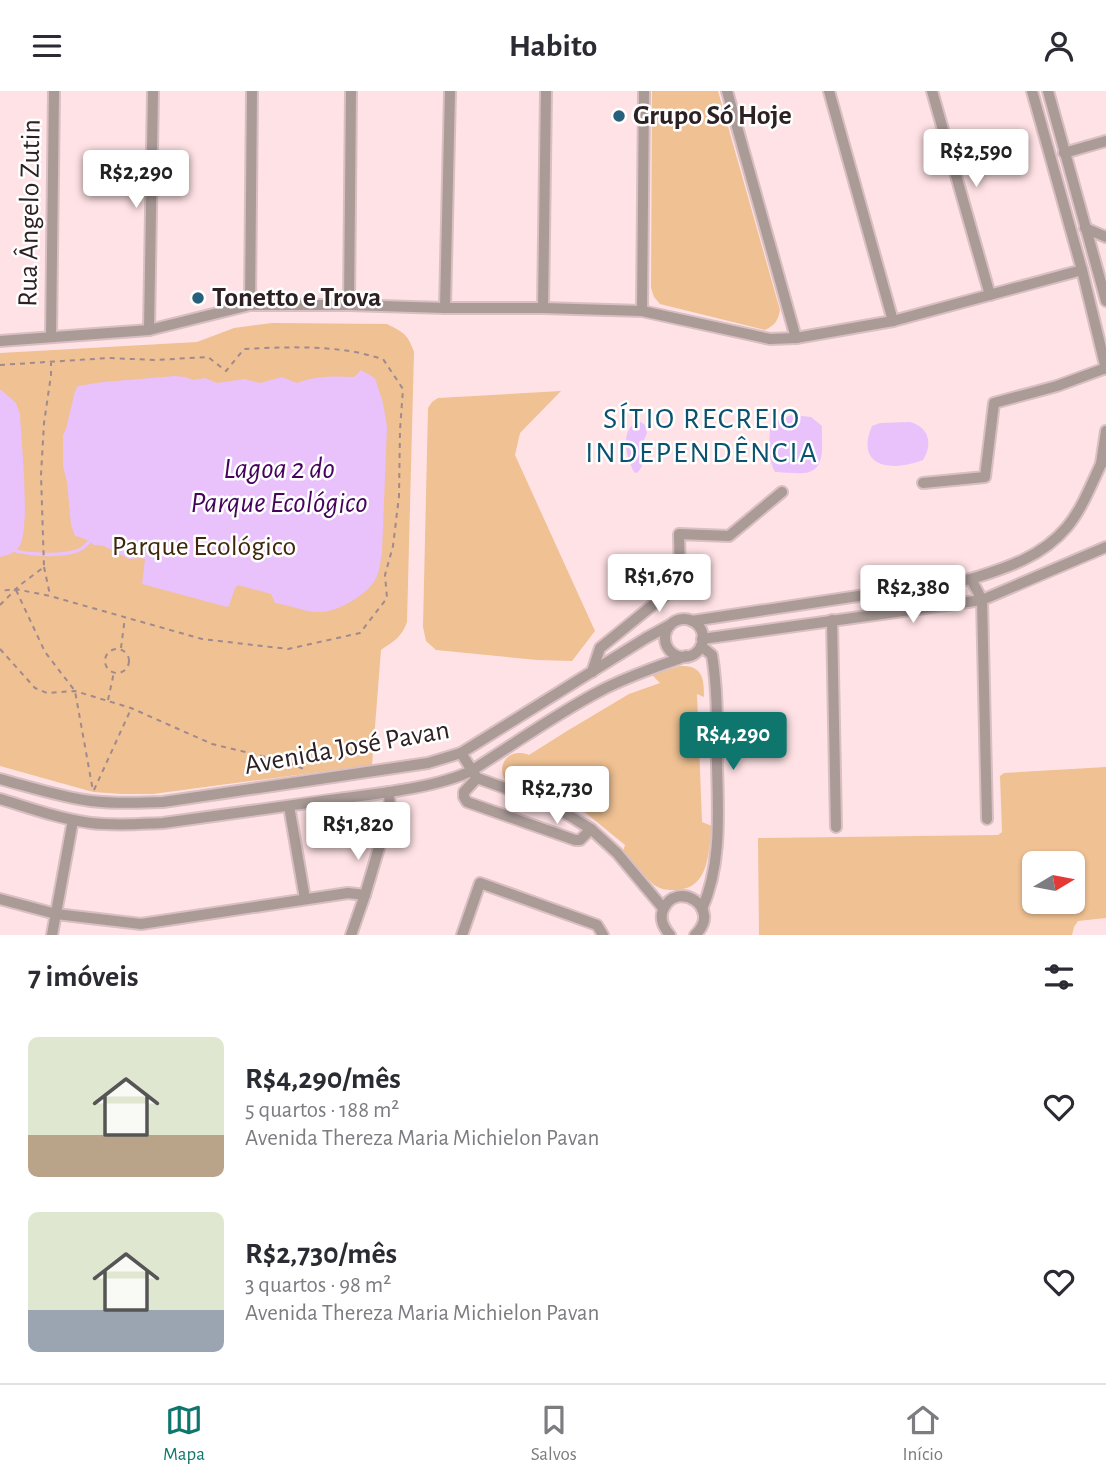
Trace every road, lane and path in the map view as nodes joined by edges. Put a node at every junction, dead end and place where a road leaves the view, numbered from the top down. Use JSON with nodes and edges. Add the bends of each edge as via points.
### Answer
{"nodes":[{"id":1,"x":54,"y":91,"type":"edge"},
{"id":2,"x":153,"y":91,"type":"edge"},
{"id":3,"x":252,"y":91,"type":"edge"},
{"id":4,"x":351,"y":91,"type":"edge"},
{"id":5,"x":450,"y":91,"type":"edge"},
{"id":6,"x":546,"y":91,"type":"edge"},
{"id":7,"x":644,"y":91,"type":"edge"},
{"id":8,"x":727,"y":91,"type":"edge"},
{"id":9,"x":830,"y":91,"type":"edge"},
{"id":10,"x":932,"y":91,"type":"edge"},
{"id":11,"x":1032,"y":91,"type":"edge"},
{"id":12,"x":1048,"y":91,"type":"edge"},
{"id":13,"x":1106,"y":141,"type":"edge"},
{"id":14,"x":1065,"y":153,"type":"junction"},
{"id":15,"x":1085,"y":228,"type":"junction"},
{"id":16,"x":1106,"y":237,"type":"edge"},
{"id":17,"x":1082,"y":270,"type":"junction"},
{"id":18,"x":1104,"y":281,"type":"edge"},
{"id":19,"x":990,"y":295,"type":"junction"},
{"id":20,"x":1106,"y":301,"type":"edge"},
{"id":21,"x":250,"y":305,"type":"junction"},
{"id":22,"x":349,"y":305,"type":"junction"},
{"id":23,"x":445,"y":308,"type":"junction"},
{"id":24,"x":543,"y":308,"type":"junction"},
{"id":25,"x":642,"y":311,"type":"junction"},
{"id":26,"x":893,"y":321,"type":"junction"},
{"id":27,"x":149,"y":330,"type":"junction"},
{"id":28,"x":51,"y":336,"type":"junction"},
{"id":29,"x":796,"y":338,"type":"junction"},
{"id":30,"x":0,"y":341,"type":"edge"},
{"id":31,"x":51,"y":362,"type":"junction"},
{"id":32,"x":0,"y":365,"type":"edge"},
{"id":33,"x":1106,"y":369,"type":"edge"},
{"id":34,"x":1106,"y":431,"type":"edge"},
{"id":35,"x":1104,"y":462,"type":"edge"},
{"id":36,"x":923,"y":483,"type":"dead end"},
{"id":37,"x":782,"y":492,"type":"dead end"},
{"id":38,"x":1106,"y":547,"type":"edge"},
{"id":39,"x":44,"y":567,"type":"junction"},
{"id":40,"x":971,"y":579,"type":"junction"},
{"id":41,"x":15,"y":589,"type":"junction"},
{"id":42,"x":0,"y":591,"type":"edge"},
{"id":43,"x":50,"y":596,"type":"junction"},
{"id":44,"x":982,"y":600,"type":"junction"},
{"id":45,"x":0,"y":605,"type":"edge"},
{"id":46,"x":125,"y":617,"type":"junction"},
{"id":47,"x":832,"y":620,"type":"junction"},
{"id":48,"x":692,"y":621,"type":"junction"},
{"id":49,"x":670,"y":625,"type":"junction"},
{"id":50,"x":702,"y":642,"type":"junction"},
{"id":51,"x":0,"y":649,"type":"edge"},
{"id":52,"x":121,"y":649,"type":"junction"},
{"id":53,"x":686,"y":656,"type":"junction"},
{"id":54,"x":114,"y":672,"type":"junction"},
{"id":55,"x":592,"y":672,"type":"junction"},
{"id":56,"x":75,"y":691,"type":"junction"},
{"id":57,"x":108,"y":701,"type":"junction"},
{"id":58,"x":131,"y":708,"type":"junction"},
{"id":59,"x":461,"y":753,"type":"junction"},
{"id":60,"x":314,"y":773,"type":"dead end"},
{"id":61,"x":474,"y":775,"type":"junction"},
{"id":62,"x":0,"y":779,"type":"edge"},
{"id":63,"x":389,"y":792,"type":"junction"},
{"id":64,"x":0,"y":799,"type":"edge"},
{"id":65,"x":289,"y":806,"type":"junction"},
{"id":66,"x":987,"y":819,"type":"dead end"},
{"id":67,"x":73,"y":820,"type":"junction"},
{"id":68,"x":836,"y":827,"type":"dead end"},
{"id":69,"x":591,"y":829,"type":"junction"},
{"id":70,"x":365,"y":895,"type":"junction"},
{"id":71,"x":0,"y":899,"type":"edge"},
{"id":72,"x":305,"y":899,"type":"junction"},
{"id":73,"x":663,"y":908,"type":"junction"},
{"id":74,"x":702,"y":909,"type":"junction"},
{"id":75,"x":56,"y":914,"type":"junction"},
{"id":76,"x":703,"y":923,"type":"junction"},
{"id":77,"x":141,"y":930,"type":"edge"},
{"id":78,"x":52,"y":935,"type":"edge"},
{"id":79,"x":351,"y":935,"type":"edge"},
{"id":80,"x":462,"y":935,"type":"edge"},
{"id":81,"x":603,"y":935,"type":"edge"},
{"id":82,"x":670,"y":935,"type":"edge"},
{"id":83,"x":695,"y":935,"type":"edge"},
{"id":84,"x":702,"y":935,"type":"edge"}],
"edges":[{"from":1,"to":28,"type":"street","name":"Rua Ângelo Zutin"},
{"from":2,"to":27,"type":"street"},
{"from":3,"to":21,"type":"street"},
{"from":4,"to":22,"type":"street"},
{"from":5,"to":23,"type":"street"},
{"from":6,"to":24,"type":"street"},
{"from":7,"to":25,"type":"street"},
{"from":8,"to":29,"type":"street"},
{"from":9,"to":26,"type":"street"},
{"from":10,"to":19,"type":"street"},
{"from":11,"to":17,"type":"street"},
{"from":12,"to":14,"type":"street"},
{"from":13,"to":14,"type":"street"},
{"from":14,"to":15,"type":"street"},
{"from":15,"to":16,"type":"street"},
{"from":15,"to":18,"type":"street"},
{"from":17,"to":19,"type":"street"},
{"from":17,"to":33,"type":"street"},
{"from":18,"to":20,"type":"street"},
{"from":19,"to":26,"type":"street"},
{"from":21,"to":22,"type":"street"},
{"from":21,"to":27,"type":"street"},
{"from":22,"to":23,"type":"street"},
{"from":23,"to":24,"type":"street"},
{"from":24,"to":25,"type":"street"},
{"from":25,"to":29,"type":"street","via":[[771,339]]},
{"from":26,"to":29,"type":"street"},
{"from":27,"to":28,"type":"street"},
{"from":28,"to":30,"type":"street"},
{"from":31,"to":32,"type":"path"},
{"from":31,"to":39,"type":"path","via":[[42,462]]},
{"from":31,"to":46,"type":"path","via":[[208,357],[226,371],[244,349],[351,351],[383,359],[403,389],[399,496],[385,575],[387,598],[360,633],[288,649],[202,639]]},
{"from":33,"to":36,"type":"street","via":[[994,403],[985,477]]},
{"from":34,"to":35,"type":"street"},
{"from":35,"to":40,"type":"street","via":[[1068,526],[1045,548]]},
{"from":37,"to":55,"type":"street","via":[[729,536],[679,534],[680,583],[600,647]]},
{"from":38,"to":44,"type":"street"},
{"from":39,"to":41,"type":"path"},
{"from":39,"to":43,"type":"path"},
{"from":40,"to":44,"type":"street"},
{"from":40,"to":48,"type":"street"},
{"from":41,"to":42,"type":"path"},
{"from":41,"to":43,"type":"path"},
{"from":41,"to":45,"type":"path"},
{"from":41,"to":56,"type":"path","via":[[45,652]]},
{"from":43,"to":46,"type":"path"},
{"from":44,"to":47,"type":"street"},
{"from":44,"to":66,"type":"street"},
{"from":46,"to":52,"type":"path"},
{"from":47,"to":50,"type":"street"},
{"from":47,"to":68,"type":"street"},
{"from":48,"to":49,"type":"street","via":[[680,619]]},
{"from":48,"to":50,"type":"street","via":[[700,628]]},
{"from":49,"to":53,"type":"street","via":[[666,643],[674,654]]},
{"from":49,"to":55,"type":"street","name":"Avenida José Pavan"},
{"from":50,"to":53,"type":"street"},
{"from":50,"to":74,"type":"street","via":[[712,655],[717,684],[718,841]]},
{"from":51,"to":56,"type":"path","via":[[35,688],[47,693]]},
{"from":52,"to":54,"type":"path","via":[[129,662],[125,670]]},
{"from":52,"to":54,"type":"path","via":[[113,650],[105,660]]},
{"from":53,"to":61,"type":"street","name":"Avenida José Pavan","via":[[602,690]]},
{"from":54,"to":57,"type":"path"},
{"from":55,"to":59,"type":"street","name":"Avenida José Pavan"},
{"from":56,"to":57,"type":"path"},
{"from":56,"to":58,"type":"path","via":[[93,792]]},
{"from":57,"to":58,"type":"path"},
{"from":58,"to":60,"type":"path","via":[[212,744]]},
{"from":59,"to":61,"type":"street"},
{"from":59,"to":62,"type":"street","name":"Avenida José Pavan","via":[[399,768],[128,804],[89,801]]},
{"from":61,"to":63,"type":"street","name":"Avenida José Pavan"},
{"from":61,"to":69,"type":"street","via":[[552,805]]},
{"from":61,"to":69,"type":"street","via":[[464,792],[467,802],[575,840]]},
{"from":63,"to":65,"type":"street","name":"Avenida José Pavan"},
{"from":63,"to":70,"type":"street","via":[[390,811]]},
{"from":64,"to":67,"type":"street","name":"Avenida José Pavan"},
{"from":65,"to":67,"type":"street","name":"Avenida José Pavan","via":[[163,824]]},
{"from":65,"to":72,"type":"street"},
{"from":67,"to":75,"type":"street"},
{"from":69,"to":73,"type":"street"},
{"from":70,"to":72,"type":"street"},
{"from":70,"to":79,"type":"street"},
{"from":71,"to":75,"type":"street"},
{"from":72,"to":77,"type":"street"},
{"from":73,"to":74,"type":"street","via":[[673,898],[687,896]]},
{"from":73,"to":82,"type":"street","via":[[662,922]]},
{"from":74,"to":76,"type":"street"},
{"from":75,"to":77,"type":"street"},
{"from":75,"to":78,"type":"street"},
{"from":76,"to":83,"type":"street"},
{"from":76,"to":84,"type":"street"},
{"from":80,"to":81,"type":"street","via":[[480,883],[597,925]]}]}
